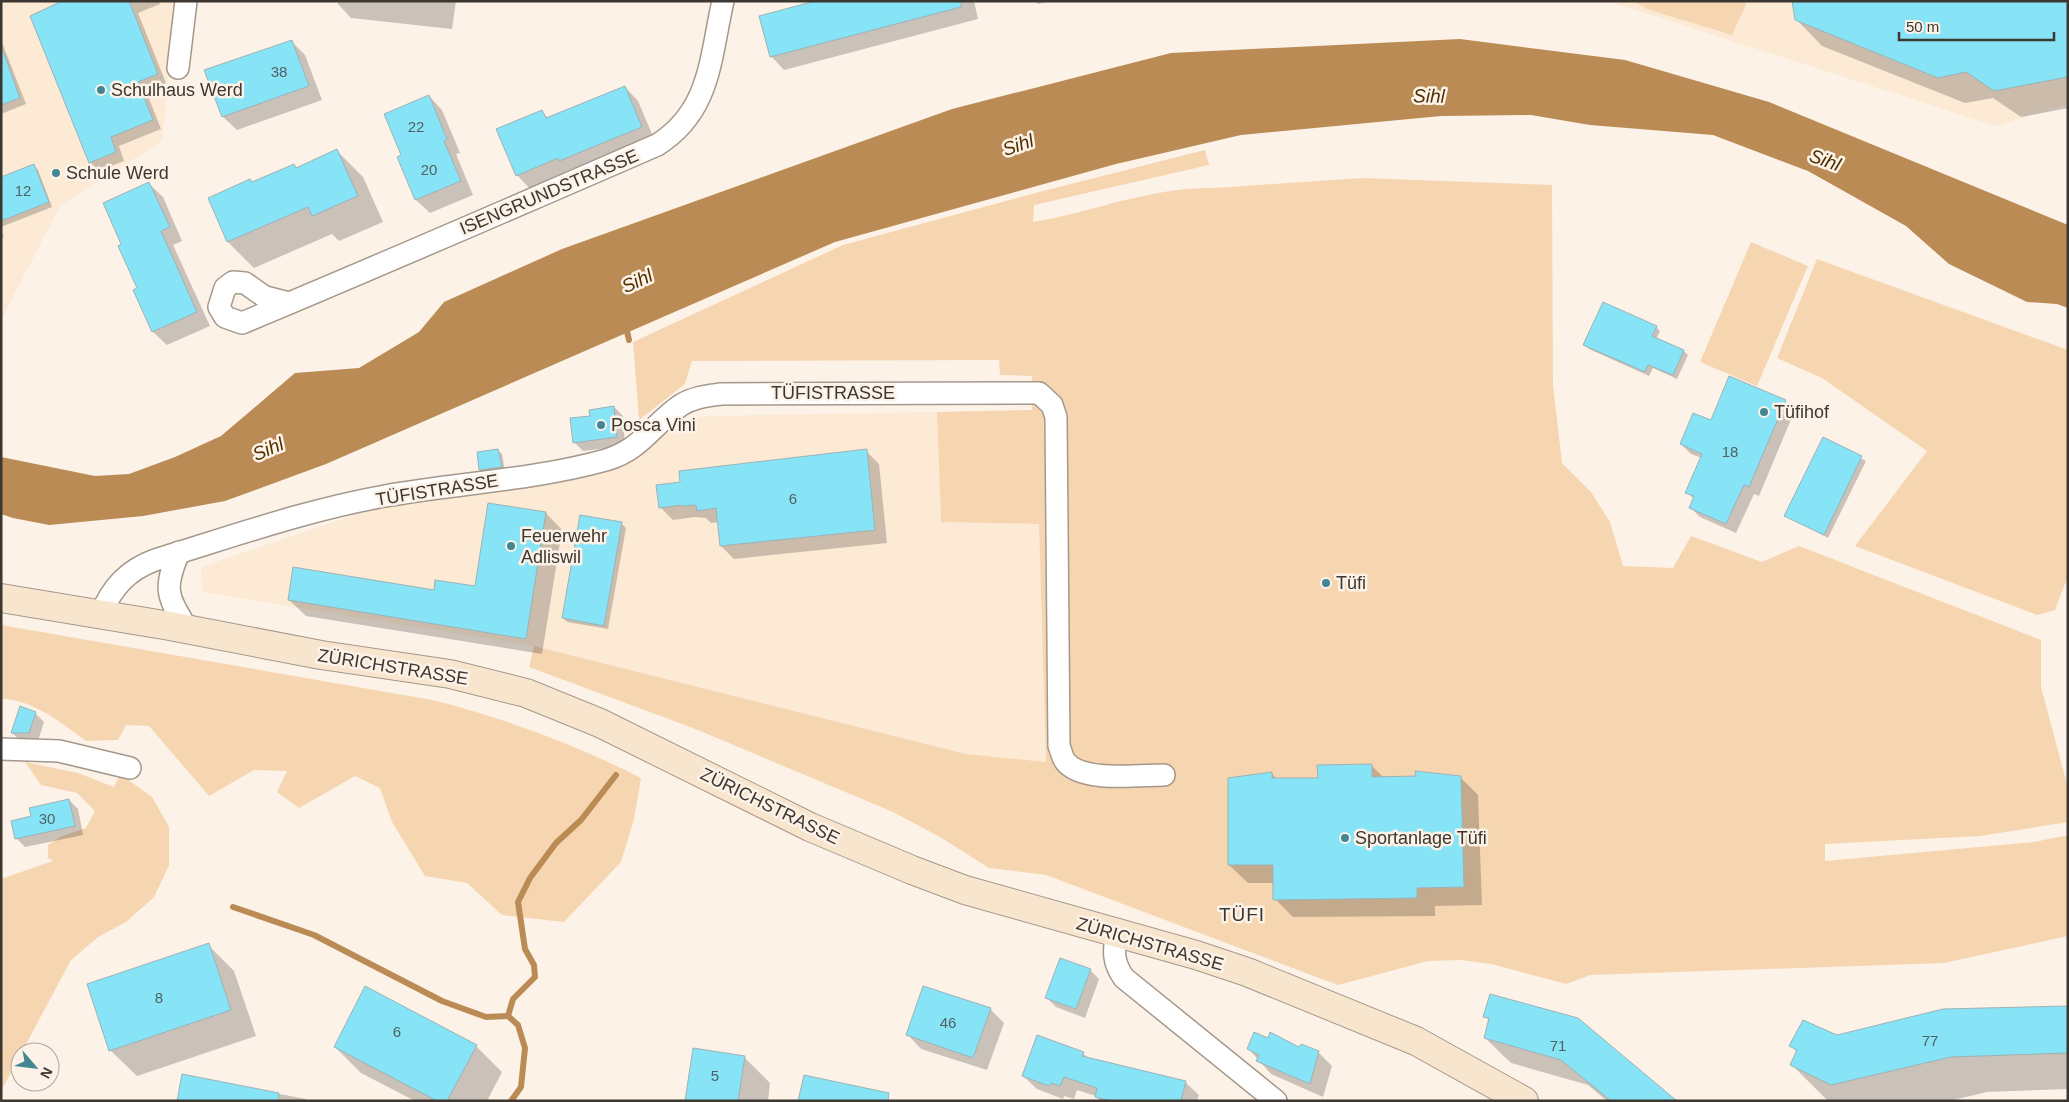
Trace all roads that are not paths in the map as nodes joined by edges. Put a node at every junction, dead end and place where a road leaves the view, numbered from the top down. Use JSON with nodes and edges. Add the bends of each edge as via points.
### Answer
{"nodes":[{"id":1,"x":186,"y":1,"type":"edge"},
{"id":2,"x":723,"y":1,"type":"edge"},
{"id":3,"x":178,"y":68,"type":"dead end"},
{"id":4,"x":289,"y":303,"type":"dead end"},
{"id":5,"x":179,"y":552,"type":"junction"},
{"id":6,"x":1,"y":598,"type":"edge"},
{"id":7,"x":101,"y":614,"type":"junction"},
{"id":8,"x":187,"y":629,"type":"junction"},
{"id":9,"x":1,"y":749,"type":"edge"},
{"id":10,"x":130,"y":768,"type":"dead end"},
{"id":11,"x":1164,"y":775,"type":"dead end"},
{"id":12,"x":1116,"y":933,"type":"junction"},
{"id":13,"x":1519,"y":1100,"type":"edge"},
{"id":14,"x":1276,"y":1101,"type":"edge"}],
"edges":[{"from":1,"to":3,"type":"street"},
{"from":2,"to":4,"type":"street","name":"ISENGRUNDSTRASSE","via":[[700,97],[686,122],[672,136]]},
{"from":5,"to":7,"type":"street","name":"TÜFISTRASSE","via":[[137,567],[108,596]]},
{"from":5,"to":8,"type":"street","via":[[168,593]]},
{"from":5,"to":11,"type":"street","name":"TÜFISTRASSE","via":[[292,516],[385,496],[557,472],[606,460],[633,448],[671,413],[697,398],[721,394],[1040,393],[1052,405],[1056,416],[1059,746],[1065,761],[1090,775]]},
{"from":6,"to":7,"type":"main road","name":"ZÜRICHSTRASSE"},
{"from":7,"to":8,"type":"main road","name":"ZÜRICHSTRASSE"},
{"from":8,"to":12,"type":"main road","name":"ZÜRICHSTRASSE","via":[[321,656],[450,674],[526,693],[600,723],[810,827],[912,870],[966,890]]},
{"from":9,"to":10,"type":"street","via":[[59,751]]},
{"from":12,"to":13,"type":"main road","name":"ZÜRICHSTRASSE","via":[[1247,972],[1338,1008],[1416,1041]]},
{"from":12,"to":14,"type":"street","via":[[1112,953],[1124,978]]}]}
